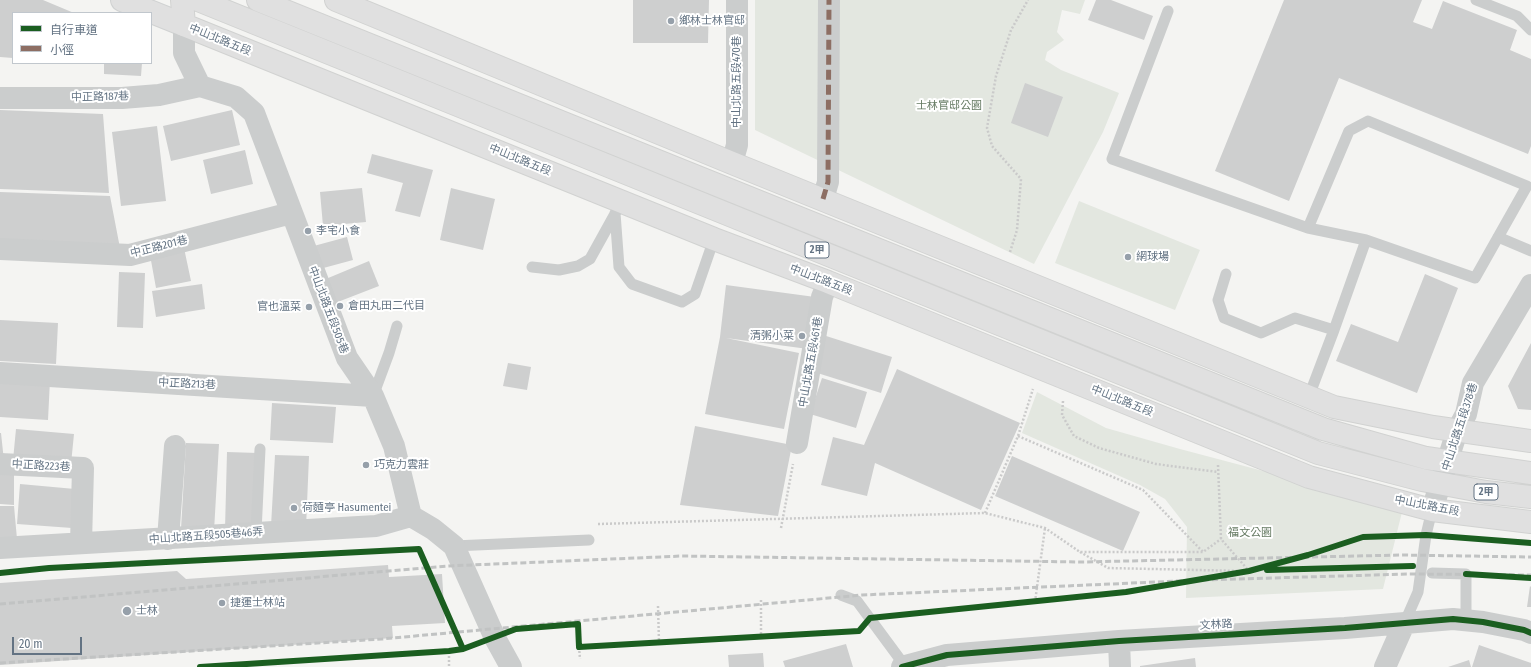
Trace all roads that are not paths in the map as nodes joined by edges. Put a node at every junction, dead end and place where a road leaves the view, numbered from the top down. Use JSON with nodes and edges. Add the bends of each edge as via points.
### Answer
{"nodes":[{"id":1,"x":122,"y":0,"type":"edge"},
{"id":2,"x":182,"y":0,"type":"edge"},
{"id":3,"x":198,"y":0,"type":"edge"},
{"id":4,"x":258,"y":0,"type":"edge"},
{"id":5,"x":336,"y":0,"type":"edge"},
{"id":6,"x":737,"y":0,"type":"edge"},
{"id":7,"x":829,"y":0,"type":"edge"},
{"id":8,"x":1476,"y":0,"type":"edge"},
{"id":9,"x":1168,"y":10,"type":"dead end"},
{"id":10,"x":152,"y":12,"type":"edge"},
{"id":11,"x":152,"y":12,"type":"edge"},
{"id":12,"x":184,"y":25,"type":"junction"},
{"id":13,"x":1531,"y":30,"type":"edge"},
{"id":14,"x":422,"y":36,"type":"junction"},
{"id":15,"x":413,"y":62,"type":"junction"},
{"id":16,"x":398,"y":81,"type":"junction"},
{"id":17,"x":200,"y":86,"type":"junction"},
{"id":18,"x":0,"y":98,"type":"edge"},
{"id":19,"x":388,"y":107,"type":"junction"},
{"id":20,"x":732,"y":163,"type":"junction"},
{"id":21,"x":1529,"y":182,"type":"edge"},
{"id":22,"x":658,"y":186,"type":"junction"},
{"id":23,"x":823,"y":199,"type":"junction"},
{"id":24,"x":617,"y":206,"type":"junction"},
{"id":25,"x":647,"y":211,"type":"junction"},
{"id":26,"x":291,"y":213,"type":"junction"},
{"id":27,"x":1308,"y":228,"type":"junction"},
{"id":28,"x":1498,"y":237,"type":"junction"},
{"id":29,"x":714,"y":239,"type":"junction"},
{"id":30,"x":1366,"y":240,"type":"junction"},
{"id":31,"x":0,"y":249,"type":"edge"},
{"id":32,"x":1531,"y":251,"type":"edge"},
{"id":33,"x":532,"y":267,"type":"dead end"},
{"id":34,"x":1226,"y":274,"type":"dead end"},
{"id":35,"x":828,"y":282,"type":"junction"},
{"id":36,"x":1531,"y":285,"type":"edge"},
{"id":37,"x":397,"y":326,"type":"dead end"},
{"id":38,"x":1334,"y":330,"type":"junction"},
{"id":39,"x":0,"y":373,"type":"edge"},
{"id":40,"x":373,"y":396,"type":"junction"},
{"id":41,"x":1309,"y":396,"type":"junction"},
{"id":42,"x":1457,"y":431,"type":"junction"},
{"id":43,"x":1531,"y":441,"type":"edge"},
{"id":44,"x":797,"y":443,"type":"road end"},
{"id":45,"x":175,"y":446,"type":"dead end"},
{"id":46,"x":260,"y":449,"type":"dead end"},
{"id":47,"x":1448,"y":462,"type":"junction"},
{"id":48,"x":0,"y":464,"type":"edge"},
{"id":49,"x":1531,"y":472,"type":"edge"},
{"id":50,"x":1440,"y":484,"type":"junction"},
{"id":51,"x":1531,"y":497,"type":"edge"},
{"id":52,"x":1432,"y":510,"type":"junction"},
{"id":53,"x":411,"y":516,"type":"junction"},
{"id":54,"x":1531,"y":522,"type":"edge"},
{"id":55,"x":256,"y":532,"type":"junction"},
{"id":56,"x":168,"y":539,"type":"junction"},
{"id":57,"x":588,"y":540,"type":"dead end"},
{"id":58,"x":81,"y":543,"type":"junction"},
{"id":59,"x":454,"y":546,"type":"junction"},
{"id":60,"x":0,"y":548,"type":"edge"},
{"id":61,"x":1432,"y":573,"type":"dead end"},
{"id":62,"x":841,"y":595,"type":"dead end"},
{"id":63,"x":1466,"y":620,"type":"junction"},
{"id":64,"x":1404,"y":624,"type":"junction"},
{"id":65,"x":1531,"y":633,"type":"edge"},
{"id":66,"x":1119,"y":641,"type":"junction"},
{"id":67,"x":511,"y":667,"type":"edge"},
{"id":68,"x":904,"y":667,"type":"edge"},
{"id":69,"x":1120,"y":667,"type":"edge"},
{"id":70,"x":1385,"y":667,"type":"edge"}],
"edges":[{"from":1,"to":10,"type":"main road","name":"中山北路五段"},
{"from":2,"to":12,"type":"main road"},
{"from":3,"to":16,"type":"main road","number":"2甲"},
{"from":4,"to":15,"type":"main road","number":"2甲"},
{"from":5,"to":14,"type":"main road"},
{"from":6,"to":20,"type":"street","name":"中山北路五段470巷","via":[[736,145]]},
{"from":7,"to":23,"type":"street","via":[[828,182]]},
{"from":8,"to":13,"type":"lane","via":[[1517,16]]},
{"from":9,"to":27,"type":"lane","via":[[1112,158]]},
{"from":11,"to":12,"type":"main road","name":"中山北路五段"},
{"from":12,"to":17,"type":"street","via":[[184,53]]},
{"from":12,"to":19,"type":"main road","name":"中山北路五段"},
{"from":14,"to":15,"type":"main road"},
{"from":14,"to":20,"type":"main road"},
{"from":15,"to":47,"type":"main road","number":"2甲","via":[[1323,430]]},
{"from":16,"to":19,"type":"main road"},
{"from":16,"to":22,"type":"main road","number":"2甲"},
{"from":17,"to":18,"type":"street","name":"中正路187巷","via":[[160,95],[122,98]]},
{"from":17,"to":26,"type":"street","name":"中山北路五段505巷","via":[[236,98],[254,113]]},
{"from":19,"to":24,"type":"main road","name":"中山北路五段"},
{"from":20,"to":23,"type":"main road"},
{"from":21,"to":27,"type":"lane","via":[[1368,121],[1349,131]]},
{"from":21,"to":28,"type":"lane"},
{"from":22,"to":25,"type":"main road"},
{"from":22,"to":50,"type":"main road","number":"2甲","via":[[1318,453]]},
{"from":23,"to":41,"type":"main road"},
{"from":24,"to":25,"type":"main road","name":"中山北路五段"},
{"from":24,"to":29,"type":"lane","via":[[619,267],[632,284],[682,302],[695,294]]},
{"from":24,"to":33,"type":"lane","via":[[590,259],[578,266],[559,270]]},
{"from":25,"to":29,"type":"main road","name":"中山北路五段"},
{"from":26,"to":31,"type":"street","name":"中正路201巷","via":[[130,255]]},
{"from":26,"to":40,"type":"street","name":"中山北路五段505巷","via":[[347,358]]},
{"from":27,"to":30,"type":"lane"},
{"from":28,"to":30,"type":"lane","via":[[1475,278]]},
{"from":28,"to":32,"type":"lane"},
{"from":29,"to":35,"type":"main road","name":"中山北路五段"},
{"from":30,"to":38,"type":"lane"},
{"from":34,"to":38,"type":"lane","via":[[1218,300],[1224,318],[1261,333],[1295,318]]},
{"from":35,"to":44,"type":"street","name":"中山北路五段461巷","via":[[822,298]]},
{"from":35,"to":52,"type":"main road","name":"中山北路五段","via":[[1309,477]]},
{"from":36,"to":42,"type":"street","name":"中山北路五段378巷","via":[[1473,383],[1466,414]]},
{"from":37,"to":40,"type":"lane"},
{"from":38,"to":41,"type":"lane"},
{"from":39,"to":40,"type":"street","name":"中正路213巷"},
{"from":40,"to":53,"type":"street","name":"中山北路五段505巷","via":[[394,446]]},
{"from":41,"to":42,"type":"main road","via":[[1334,407]]},
{"from":42,"to":43,"type":"main road"},
{"from":42,"to":47,"type":"street","name":"中山北路五段378巷"},
{"from":45,"to":56,"type":"street"},
{"from":46,"to":55,"type":"lane"},
{"from":47,"to":49,"type":"main road","number":"2甲"},
{"from":47,"to":50,"type":"street","name":"中山北路五段378巷"},
{"from":48,"to":58,"type":"street","name":"中正路223巷","via":[[83,468]]},
{"from":50,"to":51,"type":"main road","number":"2甲"},
{"from":50,"to":52,"type":"street","name":"中山北路五段378巷"},
{"from":52,"to":54,"type":"main road","name":"中山北路五段"},
{"from":52,"to":64,"type":"lane","via":[[1418,592]]},
{"from":53,"to":55,"type":"street","name":"中山北路五段505巷46弄","via":[[376,526]]},
{"from":53,"to":59,"type":"street"},
{"from":55,"to":56,"type":"street","name":"中山北路五段505巷46弄"},
{"from":56,"to":58,"type":"street","name":"中山北路五段505巷46弄"},
{"from":57,"to":59,"type":"lane"},
{"from":58,"to":60,"type":"street","name":"中山北路五段505巷46弄"},
{"from":59,"to":67,"type":"street","via":[[495,638]]},
{"from":61,"to":63,"type":"lane","via":[[1466,574]]},
{"from":62,"to":68,"type":"lane","via":[[857,601]]},
{"from":63,"to":64,"type":"street","name":"文林路"},
{"from":63,"to":65,"type":"street","name":"文林路"},
{"from":64,"to":66,"type":"street","name":"文林路"},
{"from":64,"to":70,"type":"street"},
{"from":66,"to":68,"type":"street","name":"文林路","via":[[947,655]]},
{"from":66,"to":69,"type":"street"}]}
